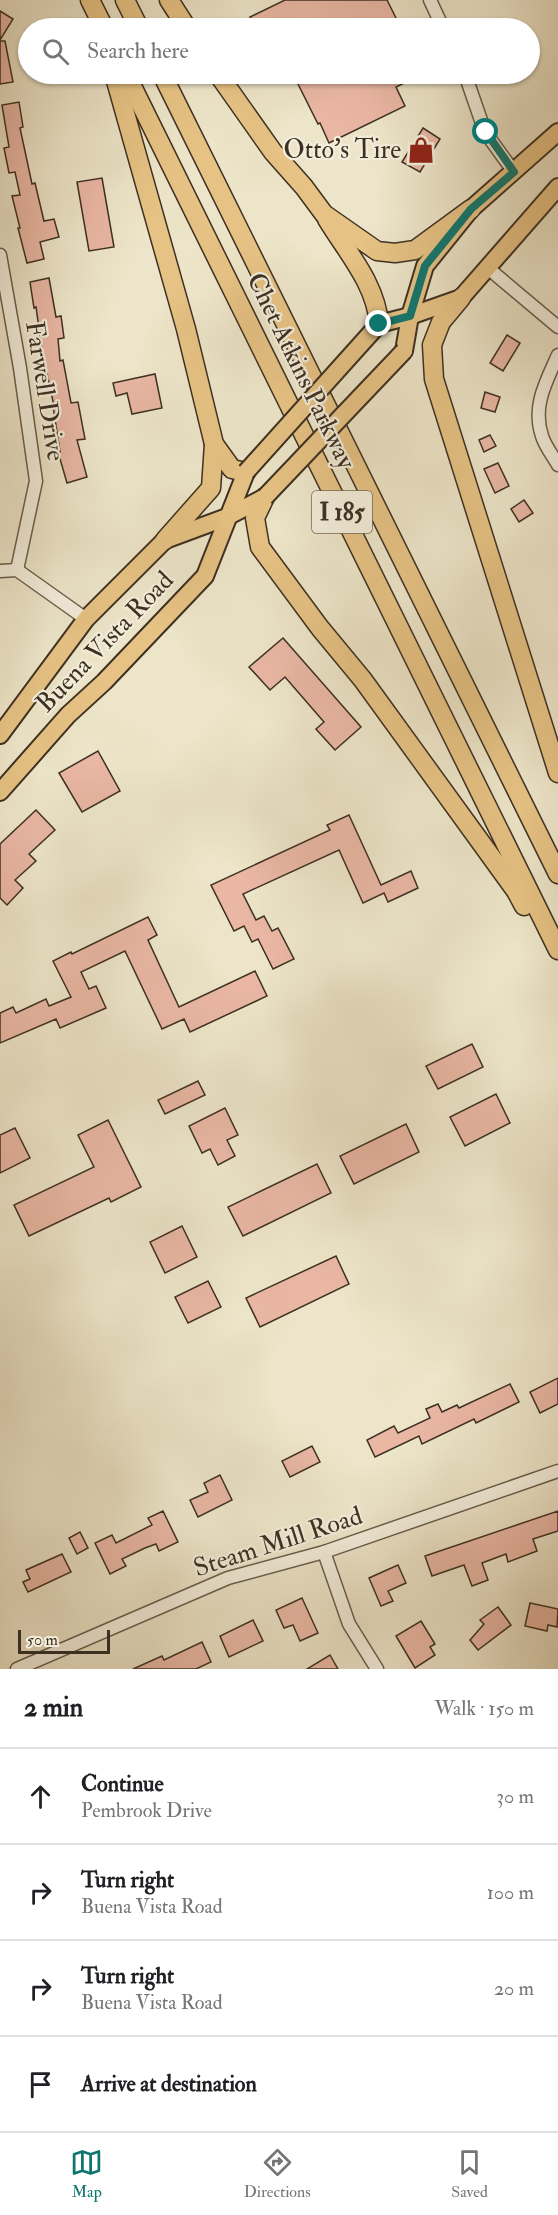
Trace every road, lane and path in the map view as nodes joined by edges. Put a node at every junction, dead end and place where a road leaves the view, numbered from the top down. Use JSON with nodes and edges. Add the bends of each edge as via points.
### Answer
{"nodes":[{"id":1,"x":125,"y":0,"type":"edge"},
{"id":2,"x":169,"y":0,"type":"edge"},
{"id":3,"x":430,"y":0,"type":"edge"},
{"id":4,"x":134,"y":18,"type":"edge"},
{"id":5,"x":181,"y":18,"type":"edge"},
{"id":6,"x":438,"y":18,"type":"edge"},
{"id":7,"x":117,"y":84,"type":"edge"},
{"id":8,"x":131,"y":84,"type":"edge"},
{"id":9,"x":167,"y":84,"type":"edge"},
{"id":10,"x":225,"y":84,"type":"edge"},
{"id":11,"x":469,"y":84,"type":"edge"},
{"id":12,"x":558,"y":132,"type":"edge"},
{"id":13,"x":514,"y":172,"type":"junction"},
{"id":14,"x":558,"y":187,"type":"edge"},
{"id":15,"x":471,"y":209,"type":"junction"},
{"id":16,"x":324,"y":214,"type":"junction"},
{"id":17,"x":0,"y":255,"type":"edge"},
{"id":18,"x":489,"y":269,"type":"junction"},
{"id":19,"x":461,"y":298,"type":"junction"},
{"id":20,"x":410,"y":316,"type":"junction"},
{"id":21,"x":379,"y":324,"type":"junction"},
{"id":22,"x":558,"y":327,"type":"edge"},
{"id":23,"x":558,"y":355,"type":"edge"},
{"id":24,"x":214,"y":444,"type":"junction"},
{"id":25,"x":558,"y":465,"type":"edge"},
{"id":26,"x":246,"y":472,"type":"junction"},
{"id":27,"x":265,"y":497,"type":"junction"},
{"id":28,"x":227,"y":517,"type":"junction"},
{"id":29,"x":165,"y":540,"type":"junction"},
{"id":30,"x":17,"y":570,"type":"junction"},
{"id":31,"x":0,"y":571,"type":"edge"},
{"id":32,"x":86,"y":618,"type":"junction"},
{"id":33,"x":0,"y":735,"type":"edge"},
{"id":34,"x":558,"y":773,"type":"edge"},
{"id":35,"x":0,"y":792,"type":"edge"},
{"id":36,"x":558,"y":874,"type":"edge"},
{"id":37,"x":558,"y":950,"type":"edge"},
{"id":38,"x":558,"y":966,"type":"edge"},
{"id":39,"x":558,"y":1471,"type":"edge"},
{"id":40,"x":324,"y":1552,"type":"junction"},
{"id":41,"x":17,"y":1669,"type":"edge"},
{"id":42,"x":377,"y":1669,"type":"edge"}],
"edges":[{"from":1,"to":4,"type":"highway"},
{"from":2,"to":5,"type":"highway"},
{"from":3,"to":6,"type":"street"},
{"from":7,"to":24,"type":"highway"},
{"from":8,"to":37,"type":"highway","name":"Chet Atkins Parkway","number":"I 185"},
{"from":9,"to":36,"type":"highway","name":"Chet Atkins Parkway","number":"I 185"},
{"from":10,"to":16,"type":"highway","via":[[273,152]]},
{"from":11,"to":13,"type":"street","via":[[486,132]]},
{"from":12,"to":13,"type":"main road","name":"Buena Vista Road"},
{"from":13,"to":15,"type":"main road","name":"Buena Vista Road"},
{"from":14,"to":18,"type":"main road"},
{"from":15,"to":16,"type":"highway","via":[[415,250],[395,253],[377,251]]},
{"from":15,"to":20,"type":"main road","name":"Buena Vista Road","via":[[425,266]]},
{"from":16,"to":21,"type":"highway","via":[[362,274],[378,307]]},
{"from":17,"to":30,"type":"street","name":"Farwell Drive","via":[[36,482]]},
{"from":18,"to":19,"type":"main road"},
{"from":18,"to":22,"type":"street"},
{"from":19,"to":20,"type":"main road"},
{"from":19,"to":34,"type":"highway","via":[[441,322],[432,345],[434,379]]},
{"from":20,"to":21,"type":"main road"},
{"from":20,"to":27,"type":"main road","name":"Buena Vista Road","bridge":true,"via":[[404,351]]},
{"from":21,"to":26,"type":"main road","name":"Buena Vista Road","bridge":true},
{"from":23,"to":25,"type":"street","via":[[540,394],[539,418],[542,437]]},
{"from":24,"to":26,"type":"highway","via":[[232,469]]},
{"from":24,"to":29,"type":"highway","via":[[212,488]]},
{"from":26,"to":28,"type":"main road","name":"Buena Vista Road"},
{"from":27,"to":28,"type":"main road","name":"Buena Vista Road"},
{"from":27,"to":38,"type":"highway","via":[[255,518],[260,547],[363,680],[516,891]]},
{"from":28,"to":29,"type":"main road","name":"Buena Vista Road"},
{"from":28,"to":35,"type":"main road","name":"Buena Vista Road","via":[[205,576],[68,715]]},
{"from":29,"to":32,"type":"main road","name":"Buena Vista Road"},
{"from":30,"to":31,"type":"street"},
{"from":30,"to":32,"type":"street"},
{"from":32,"to":33,"type":"main road","name":"Buena Vista Road"},
{"from":39,"to":40,"type":"street","name":"Steam Mill Road"},
{"from":40,"to":41,"type":"street","name":"Steam Mill Road","via":[[228,1578]]},
{"from":40,"to":42,"type":"street","via":[[349,1623]]}]}
